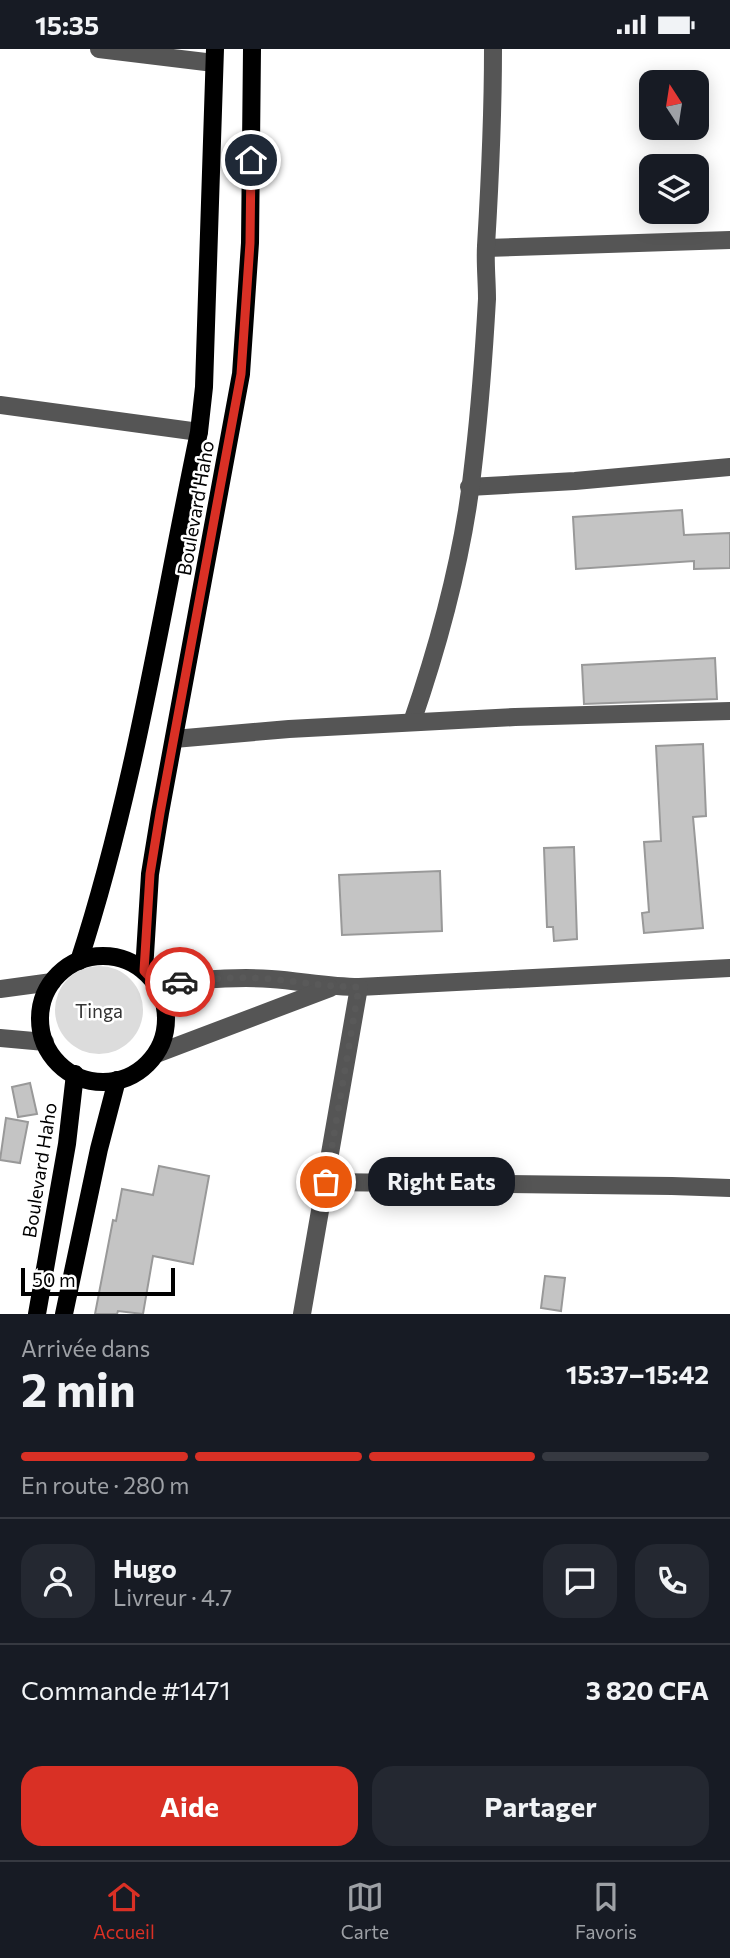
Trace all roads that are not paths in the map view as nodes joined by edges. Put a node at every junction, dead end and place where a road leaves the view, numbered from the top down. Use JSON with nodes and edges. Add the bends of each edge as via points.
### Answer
{"nodes":[{"id":1,"x":99,"y":49,"type":"edge"},
{"id":2,"x":252,"y":49,"type":"edge"},
{"id":3,"x":494,"y":49,"type":"edge"},
{"id":4,"x":214,"y":56,"type":"edge"},
{"id":5,"x":730,"y":240,"type":"edge"},
{"id":6,"x":486,"y":248,"type":"junction"},
{"id":7,"x":0,"y":405,"type":"edge"},
{"id":8,"x":199,"y":432,"type":"junction"},
{"id":9,"x":730,"y":467,"type":"edge"},
{"id":10,"x":469,"y":487,"type":"junction"},
{"id":11,"x":730,"y":711,"type":"edge"},
{"id":12,"x":412,"y":722,"type":"junction"},
{"id":13,"x":174,"y":740,"type":"junction"},
{"id":14,"x":79,"y":961,"type":"junction"},
{"id":15,"x":730,"y":968,"type":"edge"},
{"id":16,"x":150,"y":977,"type":"junction"},
{"id":17,"x":52,"y":982,"type":"junction"},
{"id":18,"x":333,"y":987,"type":"junction"},
{"id":19,"x":359,"y":987,"type":"junction"},
{"id":20,"x":0,"y":989,"type":"edge"},
{"id":21,"x":0,"y":1038,"type":"edge"},
{"id":22,"x":44,"y":1042,"type":"junction"},
{"id":23,"x":156,"y":1054,"type":"junction"},
{"id":24,"x":75,"y":1075,"type":"junction"},
{"id":25,"x":117,"y":1080,"type":"junction"},
{"id":26,"x":326,"y":1182,"type":"junction"},
{"id":27,"x":730,"y":1188,"type":"edge"},
{"id":28,"x":37,"y":1314,"type":"edge"},
{"id":29,"x":64,"y":1314,"type":"edge"},
{"id":30,"x":302,"y":1314,"type":"edge"}],
"edges":[{"from":1,"to":4,"type":"street"},
{"from":2,"to":13,"type":"main road","name":"Boulevard Haho","via":[[250,243],[241,374]]},
{"from":3,"to":6,"type":"street"},
{"from":4,"to":8,"type":"main road","name":"Boulevard Haho"},
{"from":5,"to":6,"type":"street"},
{"from":6,"to":10,"type":"street","via":[[483,353]]},
{"from":7,"to":8,"type":"street"},
{"from":8,"to":14,"type":"main road","name":"Boulevard Haho","via":[[136,749]]},
{"from":9,"to":10,"type":"street"},
{"from":10,"to":12,"type":"street","via":[[450,591]]},
{"from":11,"to":12,"type":"street"},
{"from":12,"to":13,"type":"street"},
{"from":13,"to":16,"type":"main road","name":"Boulevard Haho","via":[[150,874]]},
{"from":14,"to":16,"type":"main road","via":[[113,957],[130,962]]},
{"from":14,"to":17,"type":"main road"},
{"from":15,"to":19,"type":"street"},
{"from":16,"to":18,"type":"street","via":[[271,979]]},
{"from":16,"to":23,"type":"main road","via":[[166,1007],[167,1019]]},
{"from":17,"to":20,"type":"street"},
{"from":17,"to":22,"type":"main road","via":[[42,1005]]},
{"from":18,"to":19,"type":"street"},
{"from":18,"to":23,"type":"street"},
{"from":19,"to":26,"type":"street"},
{"from":21,"to":22,"type":"street"},
{"from":22,"to":24,"type":"main road","via":[[55,1060]]},
{"from":23,"to":25,"type":"main road","via":[[138,1071]]},
{"from":24,"to":25,"type":"main road"},
{"from":24,"to":28,"type":"main road","name":"Boulevard Haho"},
{"from":25,"to":29,"type":"main road"},
{"from":26,"to":27,"type":"street"},
{"from":26,"to":30,"type":"street"}]}
